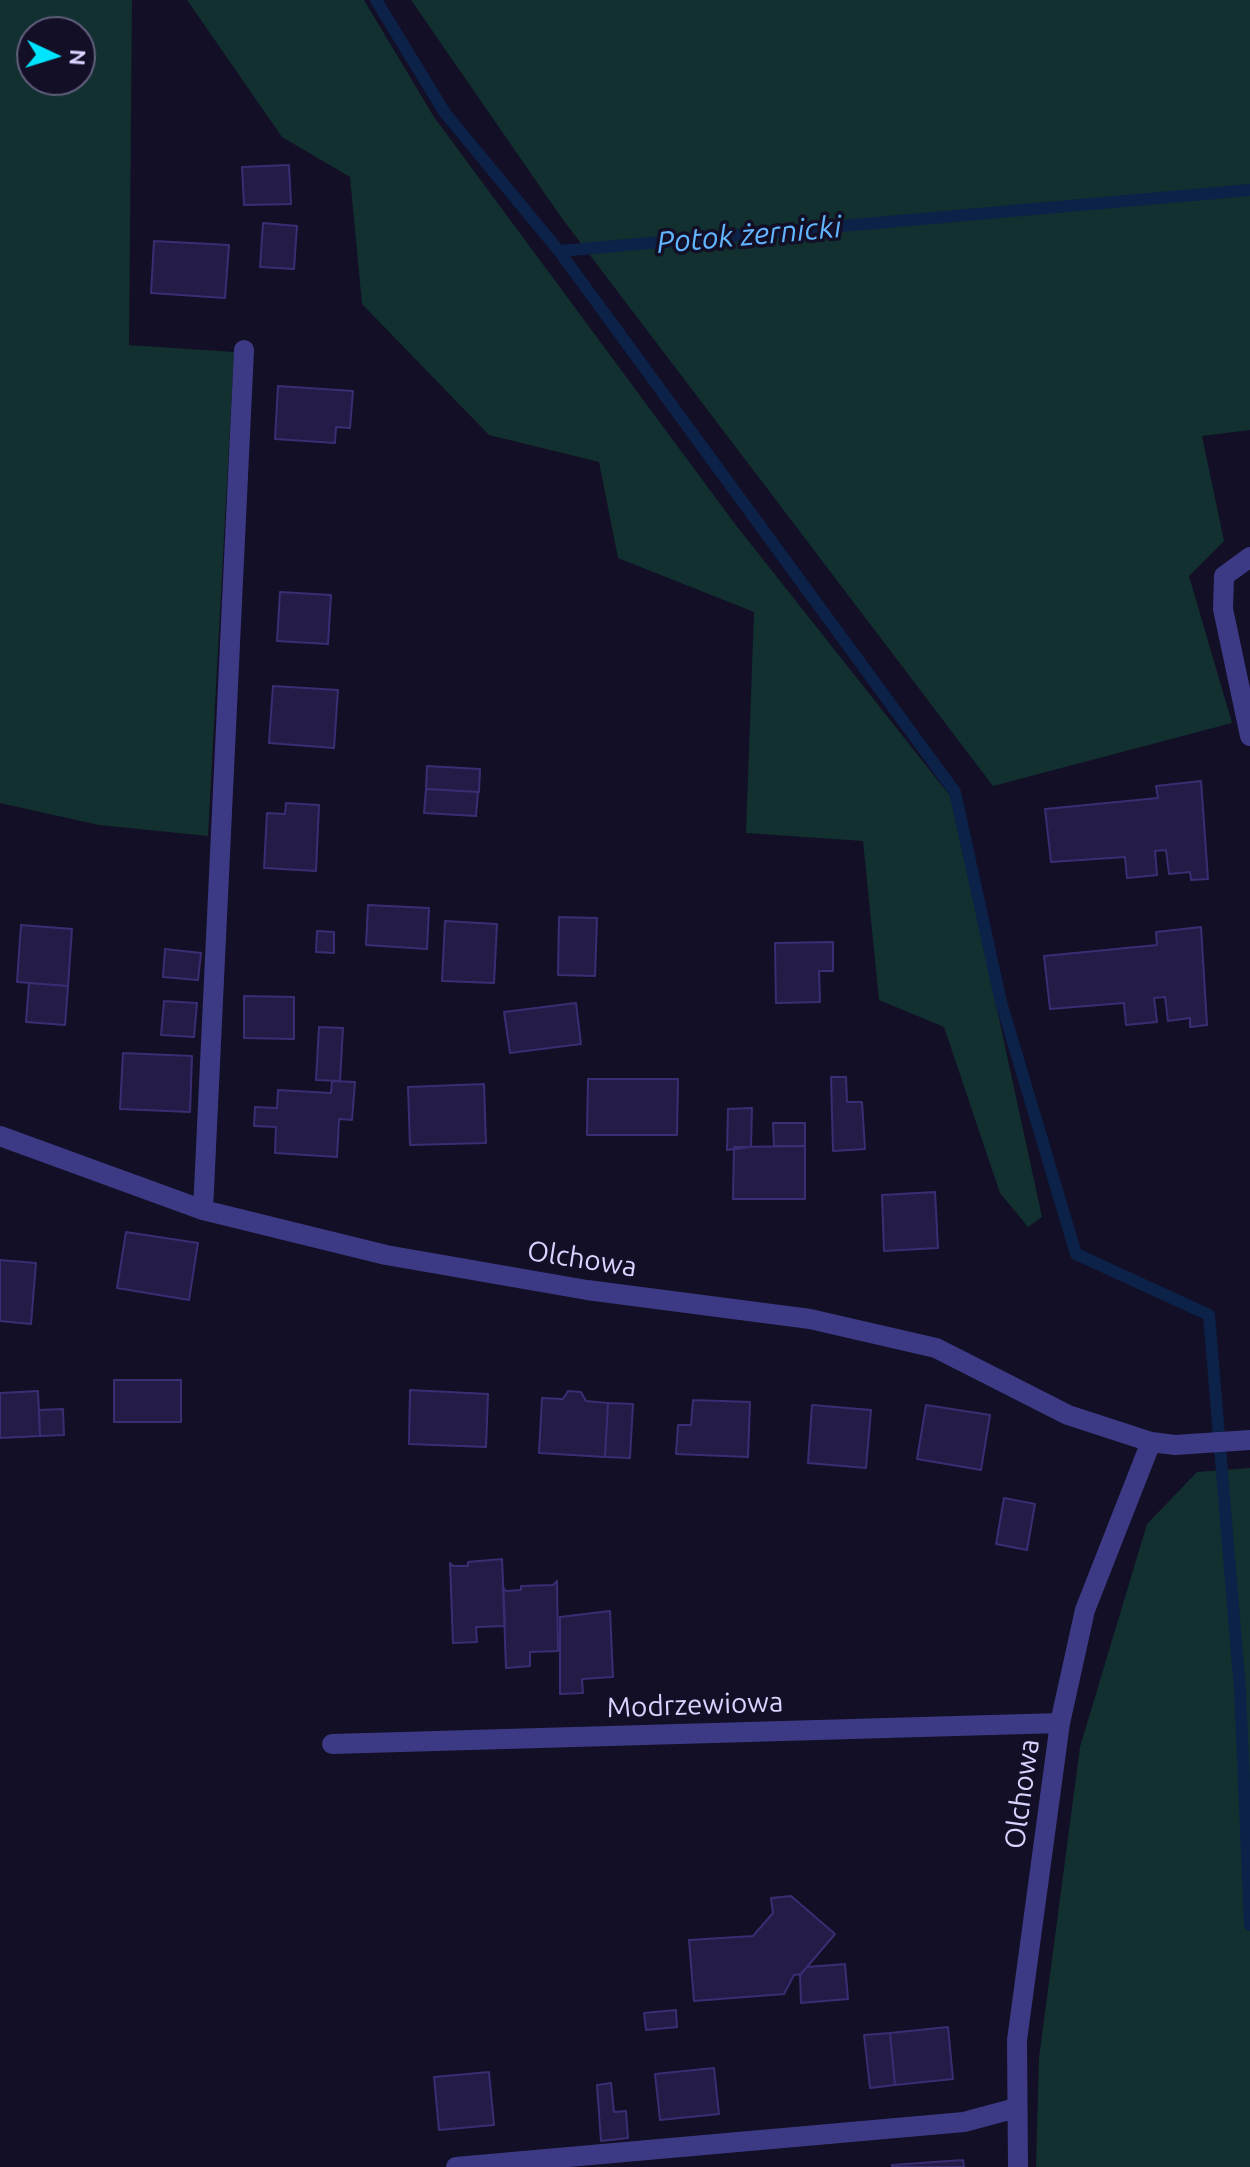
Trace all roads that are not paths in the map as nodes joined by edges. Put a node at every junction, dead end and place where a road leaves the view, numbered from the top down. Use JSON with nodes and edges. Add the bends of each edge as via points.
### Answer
{"nodes":[{"id":1,"x":244,"y":350,"type":"dead end"},
{"id":2,"x":1250,"y":557,"type":"edge"},
{"id":3,"x":1250,"y":736,"type":"edge"},
{"id":4,"x":0,"y":1136,"type":"edge"},
{"id":5,"x":203,"y":1210,"type":"junction"},
{"id":6,"x":1245,"y":1440,"type":"edge"},
{"id":7,"x":1151,"y":1442,"type":"junction"},
{"id":8,"x":1060,"y":1723,"type":"junction"},
{"id":9,"x":332,"y":1744,"type":"dead end"},
{"id":10,"x":1016,"y":2108,"type":"junction"},
{"id":11,"x":456,"y":2167,"type":"edge"},
{"id":12,"x":1018,"y":2167,"type":"edge"}],
"edges":[{"from":1,"to":5,"type":"street"},
{"from":2,"to":3,"type":"street","via":[[1224,576],[1223,609]]},
{"from":4,"to":5,"type":"street","name":"Olchowa"},
{"from":5,"to":7,"type":"street","name":"Olchowa","via":[[386,1255],[587,1290],[810,1319],[936,1348],[1068,1415]]},
{"from":6,"to":7,"type":"street","name":"Olchowa"},
{"from":7,"to":8,"type":"street","name":"Olchowa","via":[[1085,1610]]},
{"from":8,"to":9,"type":"street","name":"Modrzewiowa"},
{"from":8,"to":10,"type":"street","name":"Olchowa","via":[[1017,2040]]},
{"from":10,"to":11,"type":"street","via":[[964,2122]]},
{"from":10,"to":12,"type":"street","name":"Olchowa"}]}
